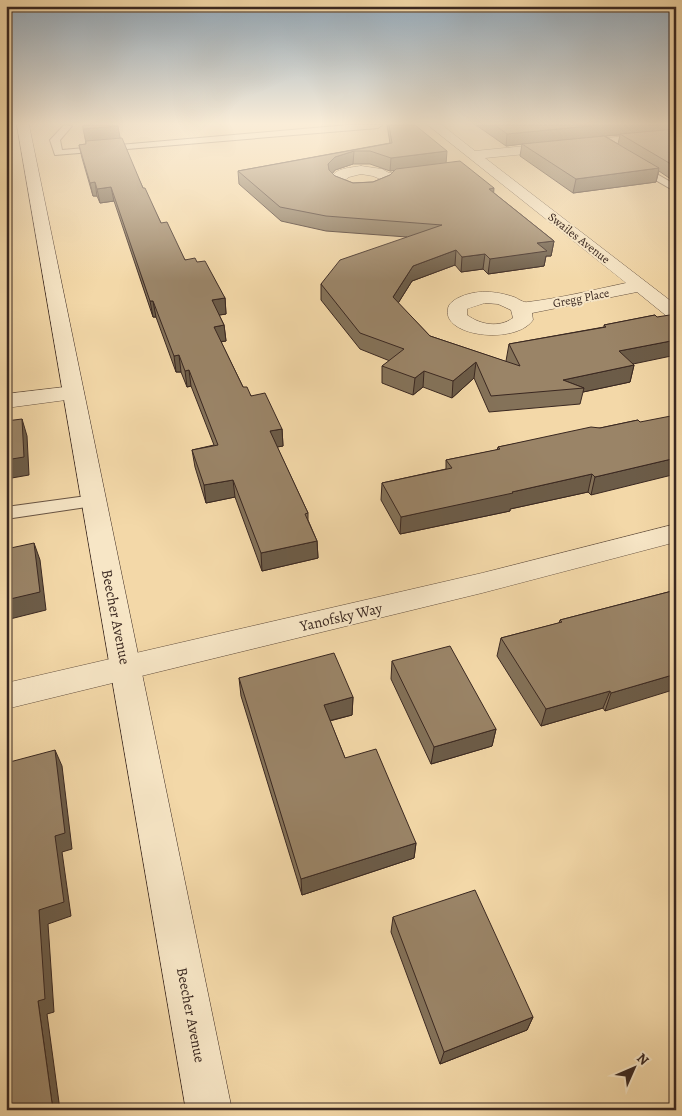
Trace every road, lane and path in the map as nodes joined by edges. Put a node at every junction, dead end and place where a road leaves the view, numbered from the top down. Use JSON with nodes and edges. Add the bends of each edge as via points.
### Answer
{"nodes":[{"id":1,"x":33,"y":177,"type":"edge"},
{"id":2,"x":393,"y":177,"type":"edge"},
{"id":3,"x":501,"y":177,"type":"edge"},
{"id":4,"x":657,"y":177,"type":"edge"},
{"id":5,"x":387,"y":178,"type":"edge"},
{"id":6,"x":676,"y":189,"type":"edge"},
{"id":7,"x":641,"y":286,"type":"junction"},
{"id":8,"x":522,"y":309,"type":"dead end"},
{"id":9,"x":676,"y":314,"type":"edge"},
{"id":10,"x":73,"y":393,"type":"junction"},
{"id":11,"x":6,"y":401,"type":"edge"},
{"id":12,"x":94,"y":501,"type":"junction"},
{"id":13,"x":6,"y":513,"type":"edge"},
{"id":14,"x":676,"y":533,"type":"edge"},
{"id":15,"x":126,"y":668,"type":"junction"},
{"id":16,"x":6,"y":696,"type":"edge"},
{"id":17,"x":209,"y":1110,"type":"edge"}],
"edges":[{"from":1,"to":10,"type":"street","name":"Beecher Avenue"},
{"from":2,"to":5,"type":"street"},
{"from":3,"to":7,"type":"street","name":"Swailes Avenue"},
{"from":4,"to":6,"type":"lane"},
{"from":7,"to":8,"type":"street","name":"Gregg Place"},
{"from":7,"to":9,"type":"street","name":"Swailes Avenue"},
{"from":10,"to":11,"type":"street"},
{"from":10,"to":12,"type":"street","name":"Beecher Avenue"},
{"from":12,"to":13,"type":"lane"},
{"from":12,"to":15,"type":"street","name":"Beecher Avenue"},
{"from":14,"to":15,"type":"street","name":"Yanofsky Way"},
{"from":15,"to":16,"type":"street","name":"Yanofsky Way"},
{"from":15,"to":17,"type":"street","name":"Beecher Avenue"}]}
